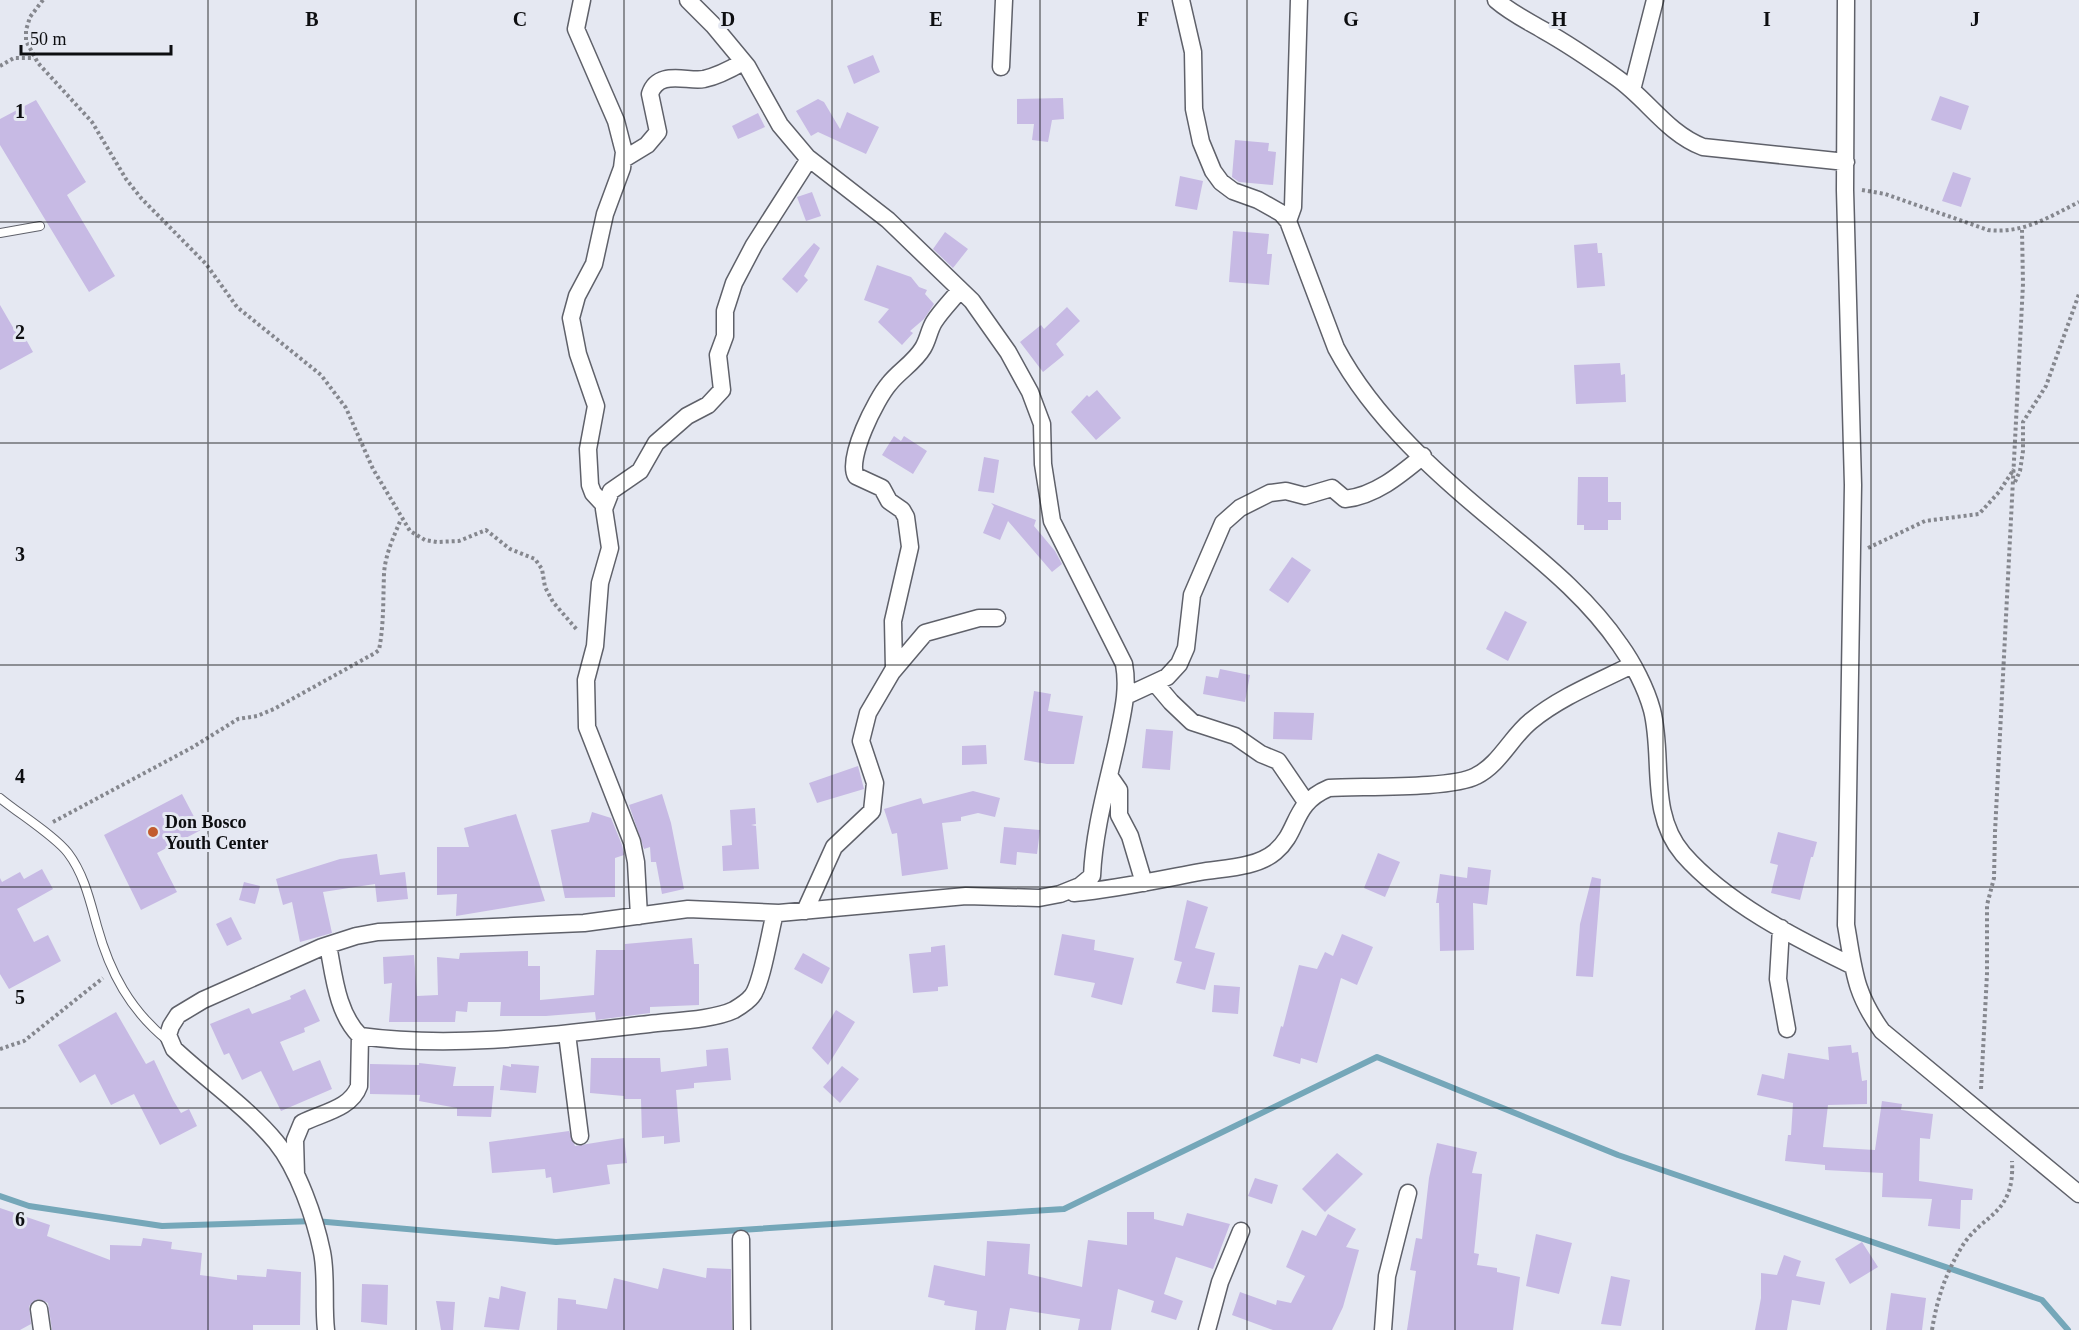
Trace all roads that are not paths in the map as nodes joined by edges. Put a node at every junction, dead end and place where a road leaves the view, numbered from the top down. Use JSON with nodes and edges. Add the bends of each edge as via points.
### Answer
{"nodes":[{"id":1,"x":582,"y":0,"type":"edge"},
{"id":2,"x":688,"y":0,"type":"edge"},
{"id":3,"x":1004,"y":0,"type":"edge"},
{"id":4,"x":1181,"y":0,"type":"edge"},
{"id":5,"x":1299,"y":0,"type":"edge"},
{"id":6,"x":1496,"y":0,"type":"edge"},
{"id":7,"x":1655,"y":0,"type":"edge"},
{"id":8,"x":1846,"y":0,"type":"edge"},
{"id":9,"x":743,"y":62,"type":"junction"},
{"id":10,"x":1001,"y":67,"type":"dead end"},
{"id":11,"x":1632,"y":90,"type":"junction"},
{"id":12,"x":624,"y":159,"type":"junction"},
{"id":13,"x":809,"y":159,"type":"junction"},
{"id":14,"x":1846,"y":162,"type":"junction"},
{"id":15,"x":1288,"y":221,"type":"junction"},
{"id":16,"x":40,"y":226,"type":"dead end"},
{"id":17,"x":0,"y":233,"type":"edge"},
{"id":18,"x":960,"y":290,"type":"junction"},
{"id":19,"x":1423,"y":456,"type":"junction"},
{"id":20,"x":605,"y":506,"type":"junction"},
{"id":21,"x":997,"y":618,"type":"dead end"},
{"id":22,"x":1632,"y":665,"type":"junction"},
{"id":23,"x":894,"y":669,"type":"junction"},
{"id":24,"x":1155,"y":683,"type":"junction"},
{"id":25,"x":1126,"y":696,"type":"junction"},
{"id":26,"x":1110,"y":777,"type":"junction"},
{"id":27,"x":0,"y":798,"type":"edge"},
{"id":28,"x":1306,"y":802,"type":"junction"},
{"id":29,"x":1144,"y":883,"type":"junction"},
{"id":30,"x":1060,"y":894,"type":"junction"},
{"id":31,"x":805,"y":911,"type":"junction"},
{"id":32,"x":775,"y":913,"type":"junction"},
{"id":33,"x":639,"y":916,"type":"junction"},
{"id":34,"x":1781,"y":928,"type":"junction"},
{"id":35,"x":328,"y":945,"type":"junction"},
{"id":36,"x":1853,"y":966,"type":"junction"},
{"id":37,"x":1787,"y":1029,"type":"dead end"},
{"id":38,"x":567,"y":1034,"type":"junction"},
{"id":39,"x":360,"y":1036,"type":"junction"},
{"id":40,"x":169,"y":1042,"type":"junction"},
{"id":41,"x":580,"y":1136,"type":"dead end"},
{"id":42,"x":297,"y":1179,"type":"junction"},
{"id":43,"x":1408,"y":1193,"type":"dead end"},
{"id":44,"x":2079,"y":1194,"type":"edge"},
{"id":45,"x":1241,"y":1231,"type":"dead end"},
{"id":46,"x":741,"y":1239,"type":"dead end"},
{"id":47,"x":39,"y":1310,"type":"dead end"},
{"id":48,"x":42,"y":1330,"type":"edge"},
{"id":49,"x":326,"y":1330,"type":"edge"},
{"id":50,"x":742,"y":1330,"type":"edge"},
{"id":51,"x":1207,"y":1330,"type":"edge"},
{"id":52,"x":1383,"y":1330,"type":"edge"}],
"edges":[{"from":1,"to":12,"type":"street","via":[[576,29],[616,121]]},
{"from":2,"to":9,"type":"street"},
{"from":3,"to":10,"type":"street"},
{"from":4,"to":15,"type":"street","via":[[1192,43],[1194,109],[1213,171],[1233,191],[1258,200]]},
{"from":5,"to":15,"type":"street","via":[[1293,207]]},
{"from":6,"to":11,"type":"street"},
{"from":7,"to":11,"type":"street"},
{"from":8,"to":14,"type":"street"},
{"from":9,"to":12,"type":"street","via":[[706,78],[675,77],[655,85],[650,94],[658,132],[647,145]]},
{"from":9,"to":13,"type":"street","via":[[780,125]]},
{"from":11,"to":14,"type":"street","via":[[1665,124],[1703,147]]},
{"from":12,"to":20,"type":"street","via":[[605,214],[594,264],[577,296],[571,318],[578,354],[596,406],[588,449],[590,485]]},
{"from":13,"to":18,"type":"street","via":[[888,220]]},
{"from":13,"to":20,"type":"street","via":[[734,283],[724,311],[725,336],[718,355],[722,390],[656,443],[640,471],[611,490]]},
{"from":14,"to":36,"type":"street","via":[[1852,556],[1846,925]]},
{"from":15,"to":19,"type":"street","via":[[1344,362],[1401,435]]},
{"from":16,"to":17,"type":"lane"},
{"from":18,"to":23,"type":"street","via":[[934,322],[923,348],[908,368],[882,393],[854,454],[852,466],[856,476],[882,488],[906,518],[910,547],[893,621]]},
{"from":18,"to":25,"type":"street","via":[[1008,352],[1030,392],[1042,424],[1043,464],[1052,521],[1124,664]]},
{"from":19,"to":22,"type":"street","via":[[1590,607],[1622,646]]},
{"from":19,"to":24,"type":"street","via":[[1387,484],[1366,494],[1345,499],[1332,488],[1305,496],[1281,491],[1258,498],[1223,523],[1192,595],[1186,648],[1179,664]]},
{"from":20,"to":33,"type":"street","via":[[610,548],[600,583],[593,654],[586,680],[587,727],[632,842]]},
{"from":21,"to":23,"type":"street","via":[[971,620],[925,633]]},
{"from":22,"to":28,"type":"street","via":[[1533,719],[1500,757],[1476,776],[1452,783],[1329,788]]},
{"from":22,"to":34,"type":"street","via":[[1652,710],[1658,789],[1668,827],[1682,852],[1702,872]]},
{"from":23,"to":31,"type":"street","via":[[868,713],[861,741],[875,783],[872,811],[834,847]]},
{"from":24,"to":25,"type":"street"},
{"from":24,"to":28,"type":"street","via":[[1192,722],[1235,736],[1278,761]]},
{"from":25,"to":26,"type":"street"},
{"from":26,"to":29,"type":"street","via":[[1119,790],[1119,815],[1130,836]]},
{"from":26,"to":30,"type":"street","via":[[1098,822],[1092,876]]},
{"from":27,"to":40,"type":"lane","via":[[68,853],[124,995],[145,1022]]},
{"from":28,"to":29,"type":"street","via":[[1274,853],[1243,866]]},
{"from":29,"to":30,"type":"street"},
{"from":30,"to":31,"type":"street","via":[[1039,898],[966,896]]},
{"from":31,"to":32,"type":"street"},
{"from":32,"to":33,"type":"street","via":[[688,909]]},
{"from":32,"to":38,"type":"street","via":[[759,982],[753,996],[734,1010],[687,1020]]},
{"from":33,"to":35,"type":"street","via":[[584,923],[378,932]]},
{"from":34,"to":36,"type":"street"},
{"from":34,"to":37,"type":"street","via":[[1778,979]]},
{"from":35,"to":39,"type":"street","via":[[340,1000]]},
{"from":35,"to":40,"type":"street","via":[[203,1000],[178,1015],[168,1035]]},
{"from":36,"to":44,"type":"street","via":[[1865,1007],[1882,1031]]},
{"from":38,"to":39,"type":"street","via":[[470,1040]]},
{"from":38,"to":41,"type":"street"},
{"from":39,"to":42,"type":"street","via":[[356,1094],[297,1129]]},
{"from":40,"to":42,"type":"street","via":[[277,1143]]},
{"from":42,"to":49,"type":"street","via":[[315,1221],[323,1254]]},
{"from":43,"to":52,"type":"street","via":[[1388,1275]]},
{"from":45,"to":51,"type":"street"},
{"from":46,"to":50,"type":"street"},
{"from":47,"to":48,"type":"street"}]}
